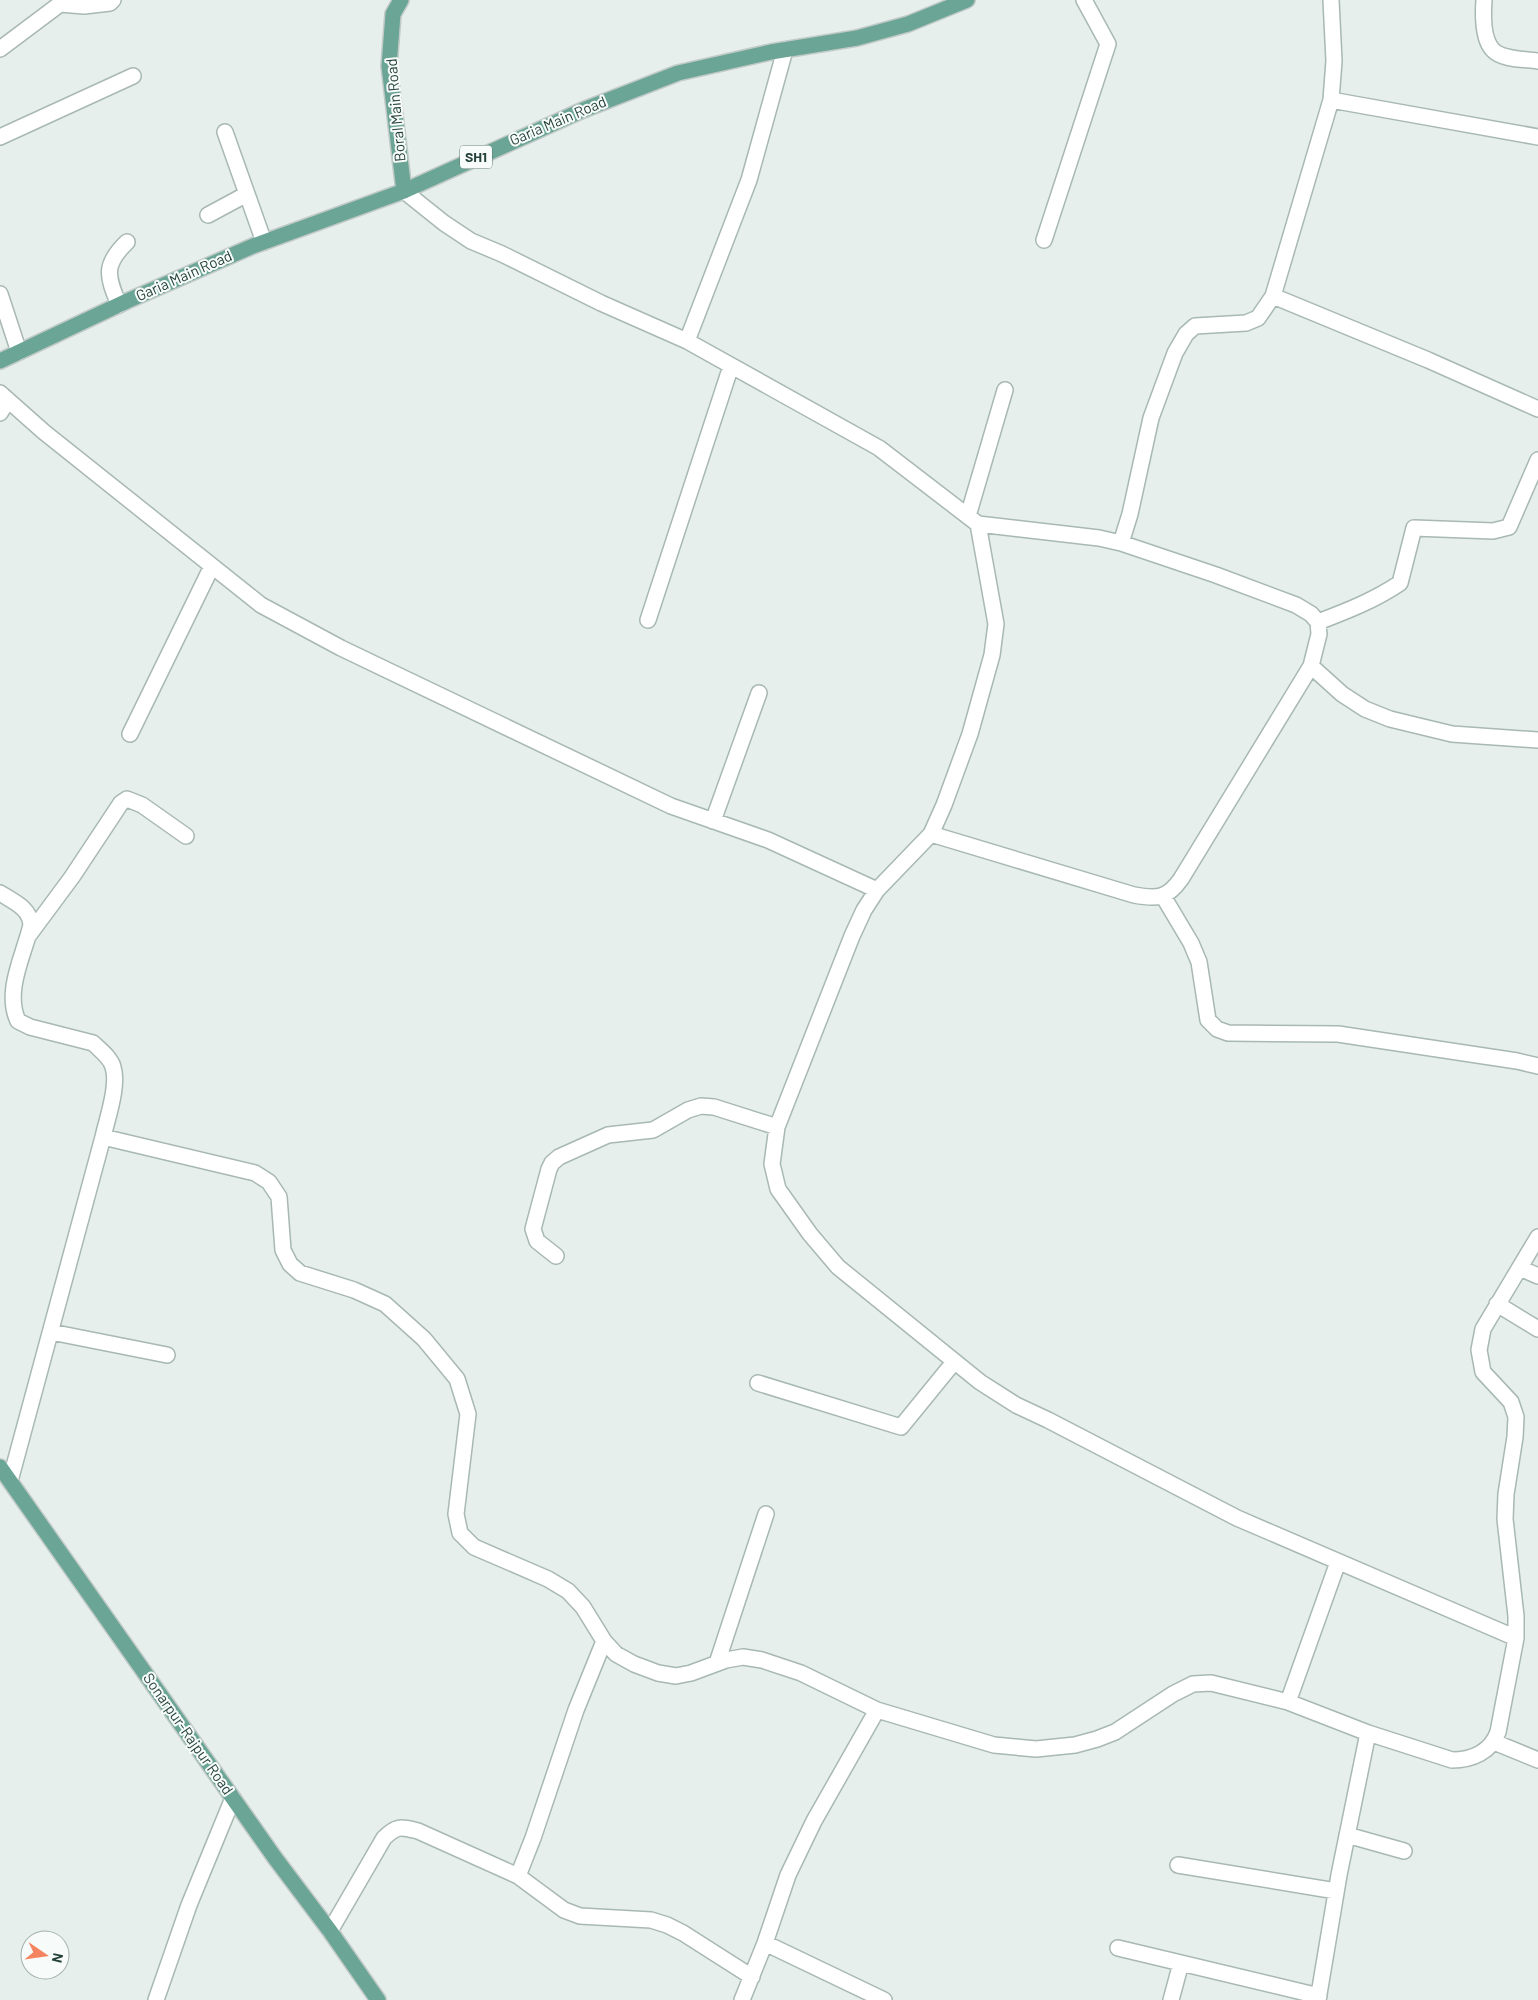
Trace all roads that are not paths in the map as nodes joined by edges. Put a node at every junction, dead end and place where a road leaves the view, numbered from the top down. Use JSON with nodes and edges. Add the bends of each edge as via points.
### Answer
{"nodes":[{"id":1,"x":113,"y":0,"type":"edge"},
{"id":2,"x":401,"y":0,"type":"edge"},
{"id":3,"x":967,"y":0,"type":"edge"},
{"id":4,"x":1084,"y":0,"type":"edge"},
{"id":5,"x":1331,"y":0,"type":"edge"},
{"id":6,"x":1484,"y":0,"type":"edge"},
{"id":7,"x":0,"y":49,"type":"edge"},
{"id":8,"x":784,"y":50,"type":"junction"},
{"id":9,"x":1538,"y":61,"type":"edge"},
{"id":10,"x":133,"y":76,"type":"dead end"},
{"id":11,"x":1331,"y":100,"type":"junction"},
{"id":12,"x":225,"y":132,"type":"dead end"},
{"id":13,"x":0,"y":137,"type":"edge"},
{"id":14,"x":1538,"y":137,"type":"edge"},
{"id":15,"x":404,"y":191,"type":"junction"},
{"id":16,"x":247,"y":194,"type":"junction"},
{"id":17,"x":208,"y":214,"type":"dead end"},
{"id":18,"x":1044,"y":240,"type":"dead end"},
{"id":19,"x":127,"y":242,"type":"dead end"},
{"id":20,"x":264,"y":242,"type":"junction"},
{"id":21,"x":0,"y":294,"type":"edge"},
{"id":22,"x":1273,"y":296,"type":"junction"},
{"id":23,"x":119,"y":305,"type":"junction"},
{"id":24,"x":687,"y":341,"type":"junction"},
{"id":25,"x":19,"y":352,"type":"junction"},
{"id":26,"x":0,"y":362,"type":"edge"},
{"id":27,"x":730,"y":366,"type":"junction"},
{"id":28,"x":1005,"y":390,"type":"dead end"},
{"id":29,"x":3,"y":402,"type":"edge"},
{"id":30,"x":1538,"y":409,"type":"edge"},
{"id":31,"x":1538,"y":460,"type":"edge"},
{"id":32,"x":973,"y":520,"type":"junction"},
{"id":33,"x":1121,"y":543,"type":"junction"},
{"id":34,"x":212,"y":566,"type":"junction"},
{"id":35,"x":648,"y":620,"type":"dead end"},
{"id":36,"x":1318,"y":622,"type":"junction"},
{"id":37,"x":1311,"y":666,"type":"junction"},
{"id":38,"x":759,"y":693,"type":"dead end"},
{"id":39,"x":130,"y":734,"type":"dead end"},
{"id":40,"x":1538,"y":740,"type":"edge"},
{"id":41,"x":713,"y":821,"type":"junction"},
{"id":42,"x":931,"y":834,"type":"junction"},
{"id":43,"x":186,"y":836,"type":"dead end"},
{"id":44,"x":877,"y":890,"type":"junction"},
{"id":45,"x":0,"y":893,"type":"edge"},
{"id":46,"x":1163,"y":896,"type":"junction"},
{"id":47,"x":29,"y":936,"type":"junction"},
{"id":48,"x":1538,"y":1066,"type":"edge"},
{"id":49,"x":777,"y":1127,"type":"junction"},
{"id":50,"x":103,"y":1137,"type":"junction"},
{"id":51,"x":1538,"y":1237,"type":"edge"},
{"id":52,"x":556,"y":1256,"type":"dead end"},
{"id":53,"x":1520,"y":1268,"type":"junction"},
{"id":54,"x":1538,"y":1276,"type":"edge"},
{"id":55,"x":1497,"y":1304,"type":"junction"},
{"id":56,"x":1538,"y":1329,"type":"edge"},
{"id":57,"x":50,"y":1332,"type":"junction"},
{"id":58,"x":168,"y":1355,"type":"dead end"},
{"id":59,"x":954,"y":1362,"type":"junction"},
{"id":60,"x":758,"y":1383,"type":"dead end"},
{"id":61,"x":0,"y":1467,"type":"edge"},
{"id":62,"x":10,"y":1481,"type":"junction"},
{"id":63,"x":766,"y":1514,"type":"dead end"},
{"id":64,"x":1338,"y":1562,"type":"junction"},
{"id":65,"x":1516,"y":1638,"type":"junction"},
{"id":66,"x":604,"y":1641,"type":"junction"},
{"id":67,"x":717,"y":1663,"type":"junction"},
{"id":68,"x":1288,"y":1702,"type":"junction"},
{"id":69,"x":877,"y":1710,"type":"junction"},
{"id":70,"x":1368,"y":1734,"type":"junction"},
{"id":71,"x":1494,"y":1742,"type":"junction"},
{"id":72,"x":1538,"y":1760,"type":"edge"},
{"id":73,"x":233,"y":1798,"type":"junction"},
{"id":74,"x":1347,"y":1834,"type":"junction"},
{"id":75,"x":1404,"y":1851,"type":"dead end"},
{"id":76,"x":1178,"y":1865,"type":"dead end"},
{"id":77,"x":518,"y":1876,"type":"junction"},
{"id":78,"x":1336,"y":1891,"type":"junction"},
{"id":79,"x":330,"y":1931,"type":"junction"},
{"id":80,"x":765,"y":1944,"type":"junction"},
{"id":81,"x":1118,"y":1948,"type":"dead end"},
{"id":82,"x":1181,"y":1963,"type":"junction"},
{"id":83,"x":752,"y":1977,"type":"junction"},
{"id":84,"x":1318,"y":1998,"type":"edge"},
{"id":85,"x":156,"y":2000,"type":"edge"},
{"id":86,"x":378,"y":2000,"type":"edge"},
{"id":87,"x":742,"y":2000,"type":"edge"},
{"id":88,"x":884,"y":2000,"type":"edge"},
{"id":89,"x":1171,"y":2000,"type":"edge"}],
"edges":[{"from":1,"to":7,"type":"street","via":[[84,6],[60,4]]},
{"from":2,"to":15,"type":"main road","name":"Boral Main Road","via":[[394,14],[389,66]]},
{"from":3,"to":8,"type":"main road","name":"Garia Main Road","number":"SH1","via":[[908,24],[857,38]]},
{"from":4,"to":18,"type":"street","via":[[1108,44]]},
{"from":5,"to":11,"type":"street","via":[[1334,61]]},
{"from":6,"to":9,"type":"street","via":[[1486,35],[1493,50],[1504,56]]},
{"from":8,"to":15,"type":"main road","name":"Garia Main Road","number":"SH1","via":[[678,73],[583,110]]},
{"from":8,"to":24,"type":"street","via":[[749,180]]},
{"from":10,"to":13,"type":"street"},
{"from":11,"to":14,"type":"street"},
{"from":11,"to":22,"type":"street"},
{"from":12,"to":16,"type":"street"},
{"from":15,"to":20,"type":"main road","name":"Garia Main Road","number":"SH1"},
{"from":15,"to":24,"type":"street","via":[[471,241],[601,304]]},
{"from":16,"to":17,"type":"street"},
{"from":16,"to":20,"type":"street"},
{"from":19,"to":23,"type":"street","via":[[109,266],[110,284]]},
{"from":20,"to":23,"type":"main road","name":"Garia Main Road","number":"SH1"},
{"from":21,"to":25,"type":"street"},
{"from":22,"to":30,"type":"street"},
{"from":22,"to":33,"type":"street","via":[[1258,318],[1246,323],[1195,326],[1186,334],[1175,353],[1151,418]]},
{"from":23,"to":25,"type":"main road","name":"Garia Main Road","number":"SH1"},
{"from":24,"to":27,"type":"street"},
{"from":25,"to":26,"type":"main road","name":"Garia Main Road","number":"SH1"},
{"from":27,"to":32,"type":"street","via":[[879,448]]},
{"from":27,"to":35,"type":"street"},
{"from":28,"to":32,"type":"street"},
{"from":29,"to":34,"type":"street"},
{"from":31,"to":36,"type":"street","via":[[1509,527],[1493,531],[1414,528],[1400,583],[1352,609]]},
{"from":32,"to":33,"type":"street"},
{"from":32,"to":42,"type":"street","via":[[996,624],[992,655],[970,734]]},
{"from":33,"to":36,"type":"street","via":[[1296,605]]},
{"from":34,"to":39,"type":"street"},
{"from":34,"to":41,"type":"street","via":[[261,605],[301,628],[671,806]]},
{"from":36,"to":37,"type":"street","via":[[1319,634]]},
{"from":37,"to":40,"type":"street","via":[[1342,694],[1365,709],[1390,719],[1452,734]]},
{"from":37,"to":46,"type":"street","via":[[1181,879]]},
{"from":38,"to":41,"type":"street"},
{"from":41,"to":44,"type":"street","via":[[768,840]]},
{"from":42,"to":44,"type":"street"},
{"from":42,"to":46,"type":"street","via":[[1134,895]]},
{"from":43,"to":47,"type":"street","via":[[142,804],[127,799],[121,803]]},
{"from":44,"to":49,"type":"street","via":[[852,936]]},
{"from":45,"to":47,"type":"street","via":[[31,917]]},
{"from":46,"to":48,"type":"street","via":[[1199,962],[1208,1020],[1216,1029],[1228,1033],[1338,1034]]},
{"from":47,"to":50,"type":"street","via":[[15,980],[13,1011],[18,1021],[30,1027],[92,1043],[113,1066],[114,1087]]},
{"from":49,"to":52,"type":"street","via":[[701,1106],[653,1130],[608,1135],[559,1157],[549,1170],[532,1229],[537,1241]]},
{"from":49,"to":59,"type":"street","via":[[772,1164],[778,1189],[810,1234],[838,1267]]},
{"from":50,"to":57,"type":"street"},
{"from":50,"to":66,"type":"street","via":[[255,1173],[269,1182],[279,1198],[283,1250],[290,1264],[300,1273],[354,1290],[385,1304],[424,1339],[457,1379],[468,1414],[456,1514],[460,1533],[474,1547],[568,1591],[583,1607]]},
{"from":51,"to":53,"type":"street"},
{"from":53,"to":54,"type":"street"},
{"from":53,"to":55,"type":"street"},
{"from":55,"to":56,"type":"street"},
{"from":55,"to":65,"type":"street","via":[[1483,1330],[1479,1350],[1484,1372],[1511,1402],[1516,1417],[1505,1519]]},
{"from":57,"to":58,"type":"street"},
{"from":57,"to":62,"type":"street"},
{"from":59,"to":60,"type":"street","via":[[901,1427]]},
{"from":59,"to":64,"type":"street","via":[[1016,1406],[1237,1518]]},
{"from":61,"to":62,"type":"main road","name":"Sonarpur-Rajpur Road"},
{"from":62,"to":73,"type":"main road","name":"Sonarpur-Rajpur Road"},
{"from":63,"to":67,"type":"street"},
{"from":64,"to":65,"type":"street"},
{"from":64,"to":68,"type":"street"},
{"from":65,"to":71,"type":"street"},
{"from":66,"to":67,"type":"street","via":[[622,1658],[658,1673],[676,1676]]},
{"from":66,"to":77,"type":"street","via":[[576,1710]]},
{"from":67,"to":69,"type":"street","via":[[743,1657],[762,1660],[801,1673]]},
{"from":68,"to":69,"type":"street","via":[[1211,1683],[1193,1684],[1115,1732],[1075,1745],[1036,1749],[994,1745]]},
{"from":68,"to":70,"type":"street"},
{"from":69,"to":80,"type":"street","via":[[798,1854]]},
{"from":70,"to":71,"type":"street","via":[[1452,1760],[1475,1756]]},
{"from":70,"to":74,"type":"street"},
{"from":71,"to":72,"type":"street"},
{"from":73,"to":79,"type":"main road","name":"Sonarpur-Rajpur Road"},
{"from":73,"to":85,"type":"street","via":[[189,1904]]},
{"from":74,"to":75,"type":"street"},
{"from":74,"to":78,"type":"street"},
{"from":76,"to":78,"type":"street"},
{"from":77,"to":79,"type":"street","via":[[418,1831],[393,1829],[384,1838]]},
{"from":77,"to":83,"type":"street","via":[[564,1910],[580,1916],[651,1920],[667,1925]]},
{"from":78,"to":84,"type":"street"},
{"from":79,"to":86,"type":"main road","name":"Sonarpur-Rajpur Road"},
{"from":80,"to":83,"type":"street"},
{"from":80,"to":88,"type":"street"},
{"from":81,"to":82,"type":"street"},
{"from":82,"to":84,"type":"street"},
{"from":82,"to":89,"type":"street"},
{"from":83,"to":87,"type":"street"}]}
